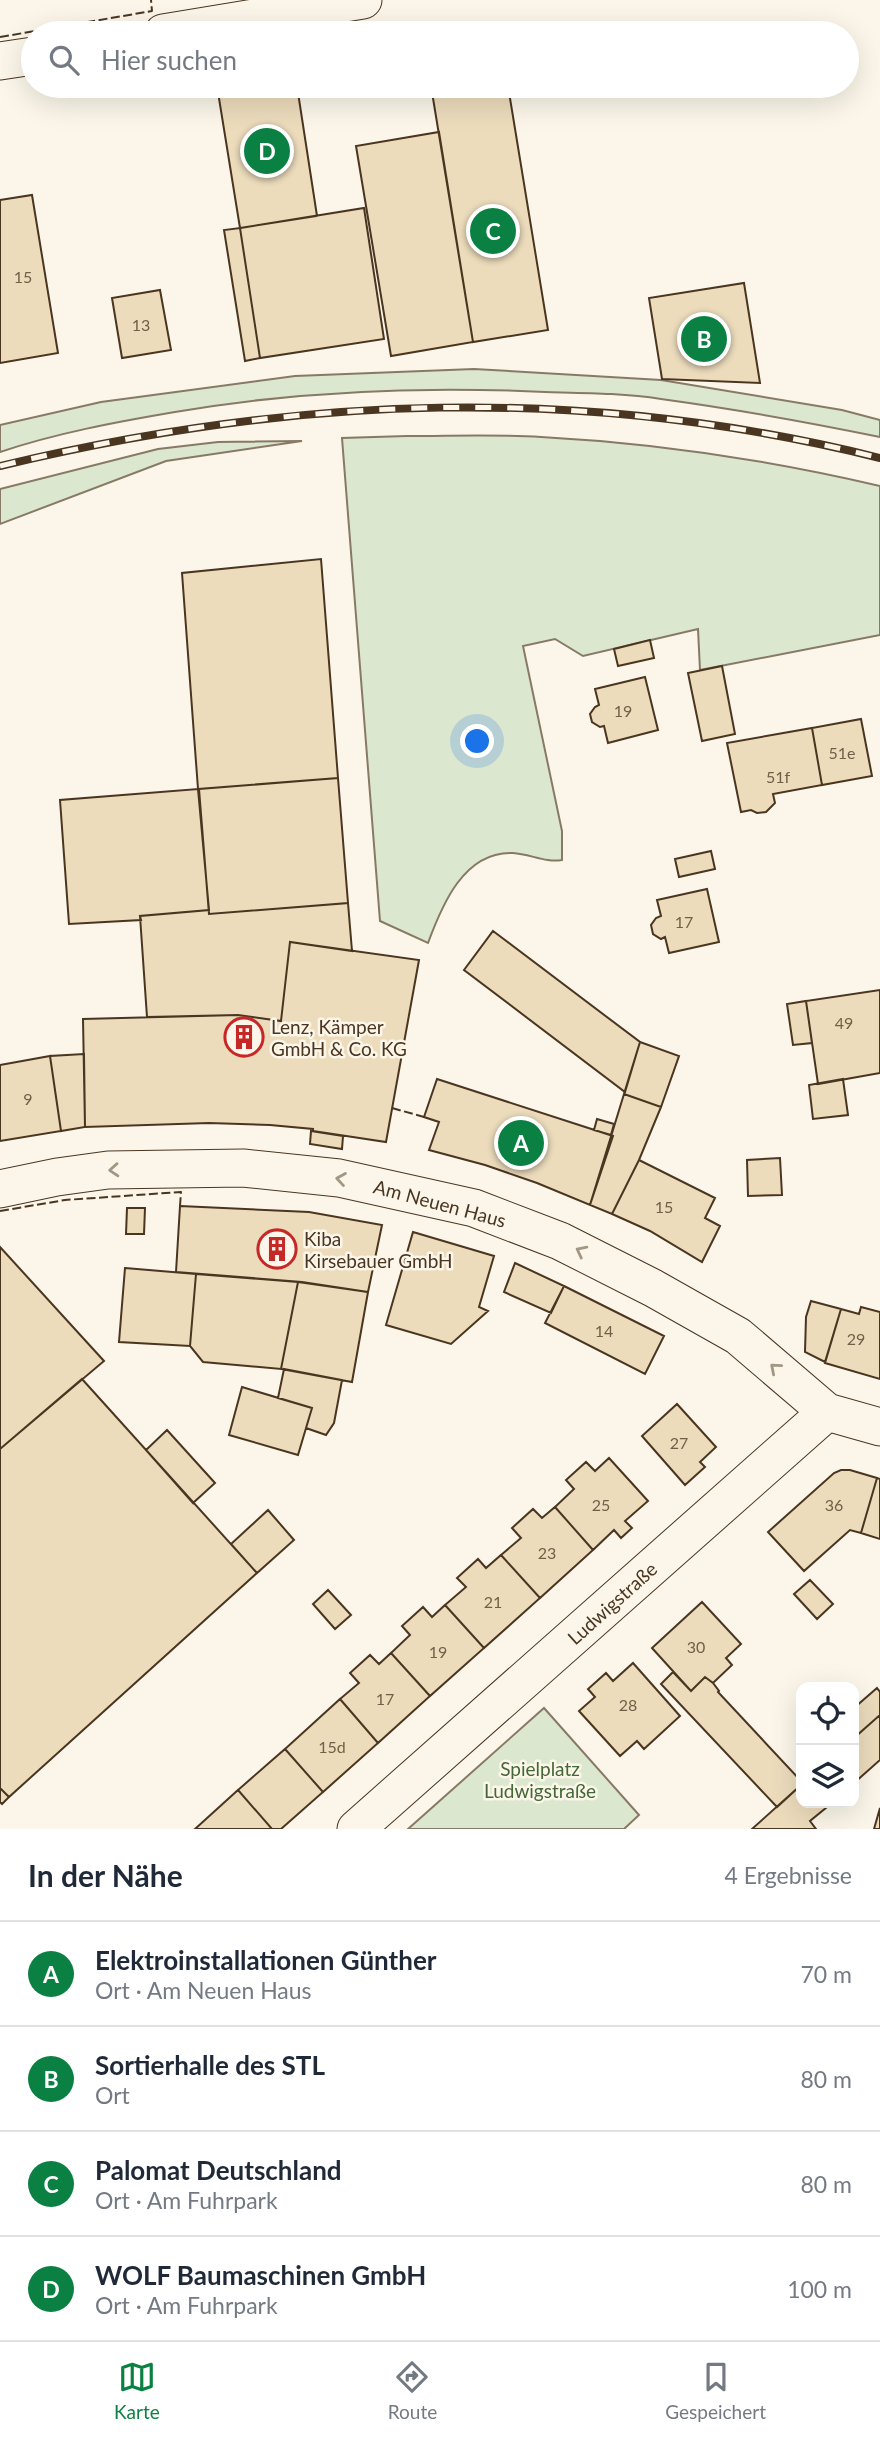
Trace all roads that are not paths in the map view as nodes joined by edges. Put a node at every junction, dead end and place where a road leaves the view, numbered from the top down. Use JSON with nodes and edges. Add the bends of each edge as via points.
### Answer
{"nodes":[{"id":1,"x":363,"y":0,"type":"edge"},
{"id":2,"x":236,"y":21,"type":"edge"},
{"id":3,"x":21,"y":58,"type":"edge"},
{"id":4,"x":0,"y":61,"type":"edge"},
{"id":5,"x":0,"y":1189,"type":"edge"},
{"id":6,"x":827,"y":1412,"type":"junction"},
{"id":7,"x":880,"y":1427,"type":"edge"},
{"id":8,"x":356,"y":1829,"type":"edge"}],
"edges":[{"from":1,"to":2,"type":"street"},
{"from":3,"to":4,"type":"street"},
{"from":6,"to":5,"type":"street","name":"Am Neuen Haus","one_way":true,"via":[[738,1336],[560,1241],[474,1208],[339,1178],[243,1168],[108,1170]]},
{"from":6,"to":7,"type":"street"},
{"from":6,"to":8,"type":"street","name":"Ludwigstraße"}]}
